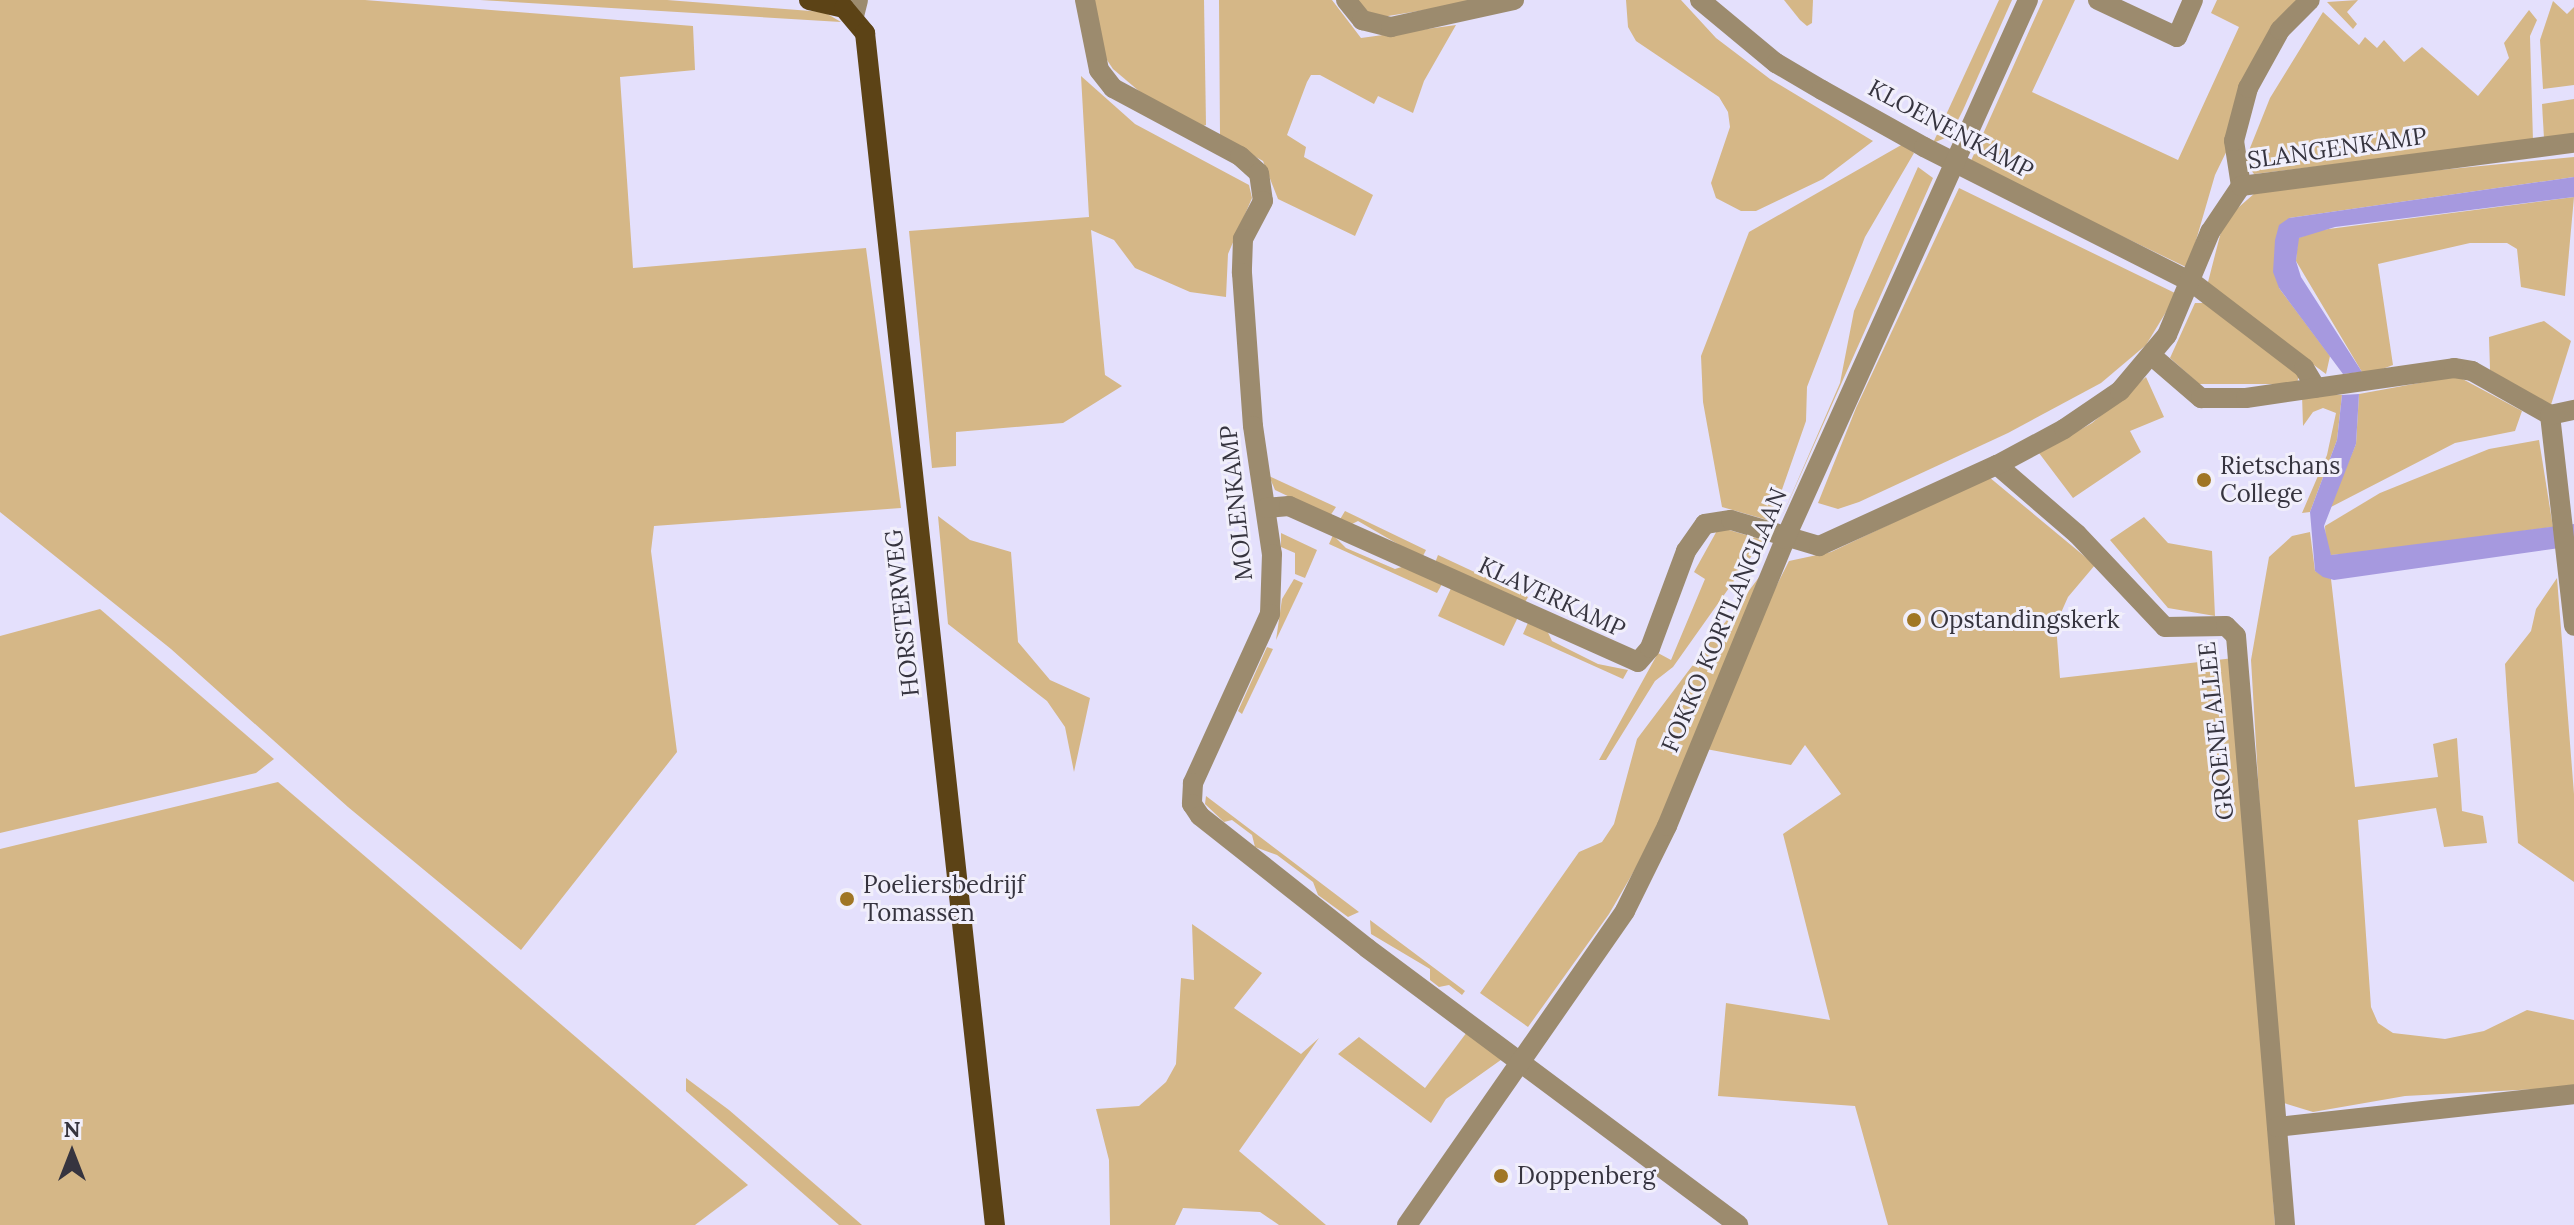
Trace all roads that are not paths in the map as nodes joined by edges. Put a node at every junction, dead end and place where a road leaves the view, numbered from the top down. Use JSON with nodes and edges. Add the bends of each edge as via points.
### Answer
{"nodes":[{"id":1,"x":809,"y":0,"type":"edge"},
{"id":2,"x":1085,"y":0,"type":"edge"},
{"id":3,"x":1346,"y":0,"type":"edge"},
{"id":4,"x":1514,"y":0,"type":"edge"},
{"id":5,"x":1700,"y":0,"type":"edge"},
{"id":6,"x":2028,"y":0,"type":"edge"},
{"id":7,"x":2098,"y":0,"type":"edge"},
{"id":8,"x":2193,"y":0,"type":"edge"},
{"id":9,"x":2310,"y":0,"type":"edge"},
{"id":10,"x":856,"y":8,"type":"edge"},
{"id":11,"x":2574,"y":143,"type":"edge"},
{"id":12,"x":1956,"y":163,"type":"junction"},
{"id":13,"x":2241,"y":186,"type":"junction"},
{"id":14,"x":2193,"y":283,"type":"junction"},
{"id":15,"x":2152,"y":356,"type":"junction"},
{"id":16,"x":2316,"y":388,"type":"junction"},
{"id":17,"x":2574,"y":410,"type":"edge"},
{"id":18,"x":2550,"y":415,"type":"junction"},
{"id":19,"x":1997,"y":465,"type":"junction"},
{"id":20,"x":1266,"y":508,"type":"junction"},
{"id":21,"x":1785,"y":539,"type":"junction"},
{"id":22,"x":2574,"y":626,"type":"edge"},
{"id":23,"x":1522,"y":1061,"type":"junction"},
{"id":24,"x":2574,"y":1094,"type":"edge"},
{"id":25,"x":2277,"y":1127,"type":"junction"},
{"id":26,"x":995,"y":1225,"type":"edge"},
{"id":27,"x":1407,"y":1225,"type":"edge"},
{"id":28,"x":1738,"y":1225,"type":"edge"},
{"id":29,"x":2285,"y":1225,"type":"edge"}],
"edges":[{"from":1,"to":10,"type":"main road"},
{"from":2,"to":20,"type":"street","name":"MOLENKAMP","via":[[1099,70],[1113,88],[1240,156],[1259,173],[1263,201],[1243,239],[1242,273],[1253,426]]},
{"from":3,"to":4,"type":"street","via":[[1362,20],[1391,27]]},
{"from":5,"to":12,"type":"street","name":"KLOENENKAMP","via":[[1776,63]]},
{"from":6,"to":12,"type":"street","name":"FOKKO KORTLANGLAAN"},
{"from":7,"to":8,"type":"street","via":[[2177,37]]},
{"from":9,"to":13,"type":"street","via":[[2280,30],[2248,88],[2234,141]]},
{"from":10,"to":26,"type":"main road","name":"HORSTERWEG","via":[[865,33]]},
{"from":11,"to":13,"type":"street","name":"SLANGENKAMP"},
{"from":12,"to":14,"type":"street","name":"KLOENENKAMP"},
{"from":12,"to":21,"type":"street","name":"FOKKO KORTLANGLAAN"},
{"from":13,"to":14,"type":"street","name":"SLANGENKAMP","via":[[2210,232]]},
{"from":14,"to":15,"type":"street","name":"SLANGENKAMP"},
{"from":14,"to":16,"type":"street","via":[[2304,368]]},
{"from":15,"to":16,"type":"street","via":[[2201,398]]},
{"from":15,"to":19,"type":"street","name":"SLANGENKAMP","via":[[2120,391]]},
{"from":16,"to":18,"type":"street","via":[[2454,368],[2472,371]]},
{"from":17,"to":18,"type":"street"},
{"from":18,"to":22,"type":"street"},
{"from":19,"to":21,"type":"street","name":"SLANGENKAMP","via":[[1819,546]]},
{"from":19,"to":25,"type":"street","name":"GROENE ALLEE","via":[[2077,534],[2165,627],[2226,626],[2236,636]]},
{"from":20,"to":21,"type":"street","name":"KLAVERKAMP","via":[[1289,506],[1633,663],[1646,657],[1686,551],[1705,524],[1731,520]]},
{"from":20,"to":23,"type":"street","name":"MOLENKAMP","via":[[1272,554],[1270,614],[1193,783],[1192,804],[1200,816],[1367,948]]},
{"from":21,"to":23,"type":"street","name":"FOKKO KORTLANGLAAN","via":[[1667,826],[1625,911]]},
{"from":23,"to":27,"type":"street","name":"FOKKO KORTLANGLAAN"},
{"from":23,"to":28,"type":"street","name":"MOLENKAMP"},
{"from":24,"to":25,"type":"street"},
{"from":25,"to":29,"type":"street","name":"GROENE ALLEE"}]}
